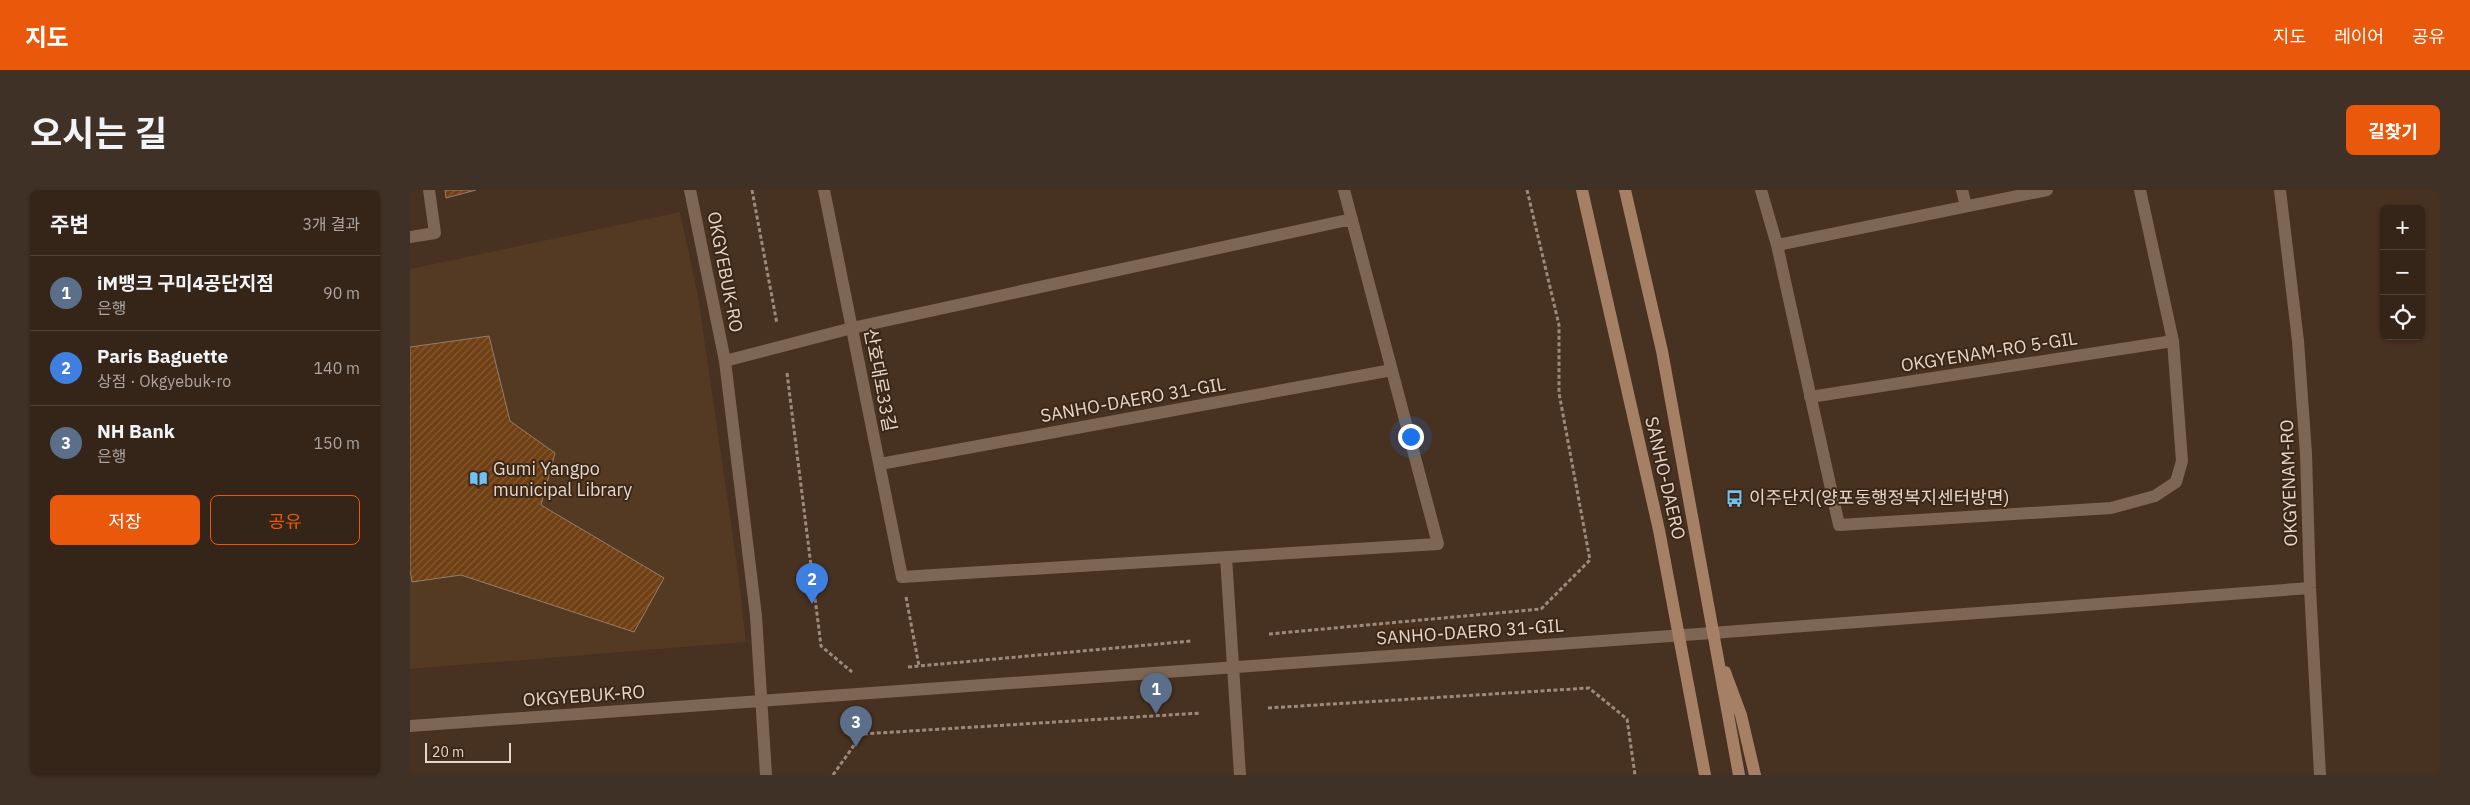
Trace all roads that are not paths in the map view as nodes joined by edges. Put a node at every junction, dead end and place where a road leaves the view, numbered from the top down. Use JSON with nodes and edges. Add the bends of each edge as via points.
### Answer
{"nodes":[{"id":1,"x":429,"y":190,"type":"edge"},
{"id":2,"x":690,"y":190,"type":"edge"},
{"id":3,"x":1344,"y":190,"type":"edge"},
{"id":4,"x":1582,"y":190,"type":"edge"},
{"id":5,"x":1626,"y":190,"type":"edge"},
{"id":6,"x":1761,"y":190,"type":"edge"},
{"id":7,"x":1962,"y":190,"type":"edge"},
{"id":8,"x":2047,"y":190,"type":"edge"},
{"id":9,"x":2140,"y":190,"type":"edge"},
{"id":10,"x":2280,"y":190,"type":"edge"},
{"id":11,"x":827,"y":191,"type":"edge"},
{"id":12,"x":1966,"y":206,"type":"junction"},
{"id":13,"x":1352,"y":219,"type":"junction"},
{"id":14,"x":410,"y":237,"type":"edge"},
{"id":15,"x":1776,"y":245,"type":"junction"},
{"id":16,"x":852,"y":328,"type":"junction"},
{"id":17,"x":2173,"y":342,"type":"junction"},
{"id":18,"x":725,"y":361,"type":"junction"},
{"id":19,"x":1392,"y":370,"type":"junction"},
{"id":20,"x":1810,"y":397,"type":"junction"},
{"id":21,"x":880,"y":464,"type":"junction"},
{"id":22,"x":1226,"y":557,"type":"junction"},
{"id":23,"x":2310,"y":588,"type":"junction"},
{"id":24,"x":1680,"y":634,"type":"junction"},
{"id":25,"x":1712,"y":634,"type":"junction"},
{"id":26,"x":1233,"y":667,"type":"junction"},
{"id":27,"x":760,"y":702,"type":"junction"},
{"id":28,"x":410,"y":726,"type":"edge"},
{"id":29,"x":766,"y":775,"type":"edge"},
{"id":30,"x":1240,"y":775,"type":"edge"},
{"id":31,"x":1705,"y":775,"type":"edge"},
{"id":32,"x":1739,"y":775,"type":"edge"},
{"id":33,"x":1755,"y":775,"type":"edge"},
{"id":34,"x":2320,"y":775,"type":"edge"}],
"edges":[{"from":1,"to":14,"type":"street","via":[[435,233]]},
{"from":2,"to":18,"type":"street","name":"OKGYEBUK-RO"},
{"from":3,"to":13,"type":"street"},
{"from":4,"to":24,"type":"street","name":"SANHO-DAERO"},
{"from":5,"to":25,"type":"street","name":"SANHO-DAERO","via":[[1662,351]]},
{"from":6,"to":15,"type":"street"},
{"from":7,"to":12,"type":"street"},
{"from":8,"to":12,"type":"street"},
{"from":9,"to":17,"type":"street"},
{"from":10,"to":23,"type":"street","name":"OKGYENAM-RO","via":[[2298,341],[2306,454]]},
{"from":11,"to":16,"type":"street","name":"산호대로33길"},
{"from":12,"to":15,"type":"street"},
{"from":13,"to":16,"type":"street"},
{"from":13,"to":19,"type":"street"},
{"from":15,"to":20,"type":"street"},
{"from":16,"to":18,"type":"street","name":"OKGYEBUK-RO"},
{"from":16,"to":21,"type":"street","name":"산호대로33길"},
{"from":17,"to":20,"type":"street","name":"OKGYENAM-RO 5-GIL"},
{"from":17,"to":20,"type":"street","via":[[2182,461],[2180,475],[2171,487],[2154,496],[2111,508],[1839,525]]},
{"from":18,"to":27,"type":"street","name":"OKGYEBUK-RO","via":[[756,616]]},
{"from":19,"to":21,"type":"street","name":"SANHO-DAERO 31-GIL"},
{"from":19,"to":22,"type":"street","via":[[1438,544]]},
{"from":21,"to":22,"type":"street","name":"산호대로33길","via":[[902,577]]},
{"from":22,"to":26,"type":"street"},
{"from":23,"to":25,"type":"street","name":"SANHO-DAERO 31-GIL"},
{"from":23,"to":34,"type":"street","name":"OKGYENAM-RO"},
{"from":24,"to":25,"type":"street","name":"SANHO-DAERO 31-GIL"},
{"from":24,"to":26,"type":"street","name":"SANHO-DAERO 31-GIL"},
{"from":24,"to":31,"type":"street","name":"SANHO-DAERO"},
{"from":25,"to":32,"type":"street","name":"SANHO-DAERO"},
{"from":25,"to":33,"type":"street","via":[[1741,715]]},
{"from":26,"to":27,"type":"street","name":"SANHO-DAERO 31-GIL"},
{"from":26,"to":30,"type":"street"},
{"from":27,"to":28,"type":"street","name":"OKGYEBUK-RO"},
{"from":27,"to":29,"type":"street","name":"OKGYEBUK-RO"}]}
